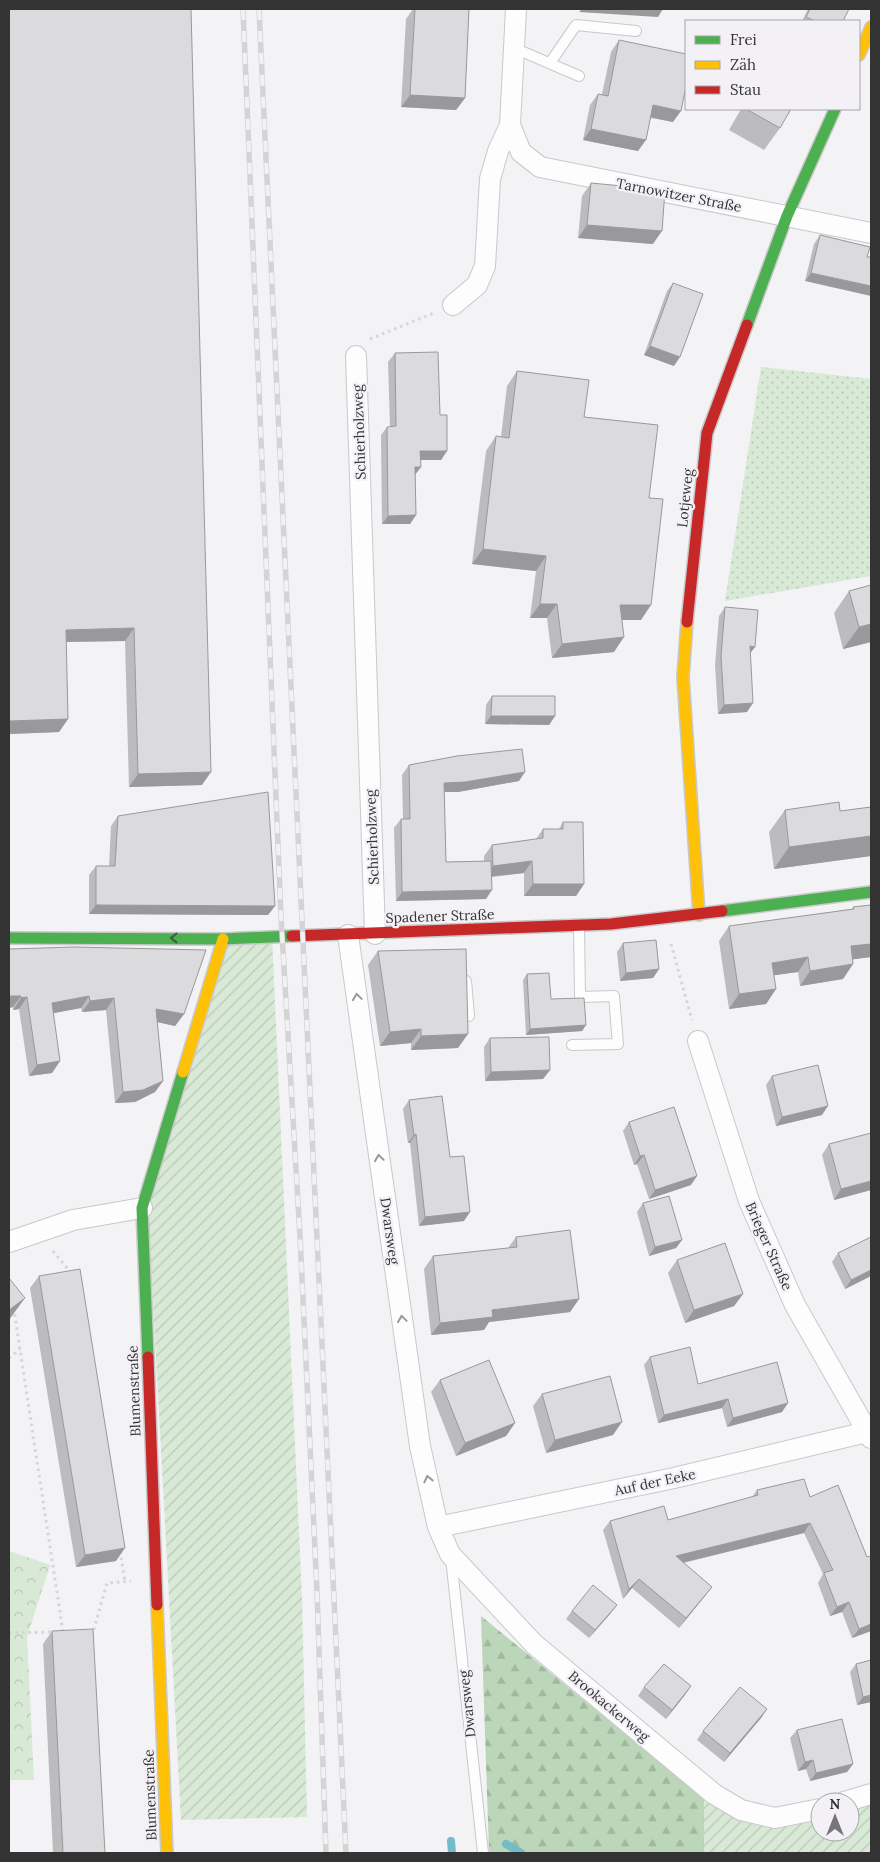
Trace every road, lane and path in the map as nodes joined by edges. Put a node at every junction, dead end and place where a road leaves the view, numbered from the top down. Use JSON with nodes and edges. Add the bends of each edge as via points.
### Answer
{"nodes":[{"id":1,"x":516,"y":9,"type":"edge"},
{"id":2,"x":871,"y":27,"type":"edge"},
{"id":3,"x":636,"y":31,"type":"dead end"},
{"id":4,"x":514,"y":48,"type":"junction"},
{"id":5,"x":860,"y":53,"type":"edge"},
{"id":6,"x":550,"y":63,"type":"junction"},
{"id":7,"x":579,"y":76,"type":"dead end"},
{"id":8,"x":835,"y":110,"type":"edge"},
{"id":9,"x":510,"y":125,"type":"junction"},
{"id":10,"x":787,"y":216,"type":"junction"},
{"id":11,"x":871,"y":233,"type":"edge"},
{"id":12,"x":453,"y":304,"type":"joint"},
{"id":13,"x":356,"y":356,"type":"joint"},
{"id":14,"x":871,"y":892,"type":"edge"},
{"id":15,"x":699,"y":914,"type":"junction"},
{"id":16,"x":664,"y":919,"type":"junction"},
{"id":17,"x":579,"y":925,"type":"junction"},
{"id":18,"x":375,"y":934,"type":"junction"},
{"id":19,"x":348,"y":935,"type":"junction"},
{"id":20,"x":9,"y":938,"type":"edge"},
{"id":21,"x":223,"y":939,"type":"junction"},
{"id":22,"x":466,"y":968,"type":"edge"},
{"id":23,"x":469,"y":1016,"type":"edge"},
{"id":24,"x":698,"y":1042,"type":"joint"},
{"id":25,"x":572,"y":1045,"type":"dead end"},
{"id":26,"x":142,"y":1208,"type":"junction"},
{"id":27,"x":36,"y":1231,"type":"junction"},
{"id":28,"x":9,"y":1242,"type":"edge"},
{"id":29,"x":71,"y":1274,"type":"edge"},
{"id":30,"x":9,"y":1303,"type":"edge"},
{"id":31,"x":20,"y":1349,"type":"junction"},
{"id":32,"x":9,"y":1358,"type":"edge"},
{"id":33,"x":870,"y":1434,"type":"edge"},
{"id":34,"x":438,"y":1527,"type":"junction"},
{"id":35,"x":118,"y":1543,"type":"edge"},
{"id":36,"x":450,"y":1554,"type":"junction"},
{"id":37,"x":125,"y":1582,"type":"dead end"},
{"id":38,"x":107,"y":1583,"type":"dead end"},
{"id":39,"x":86,"y":1631,"type":"edge"},
{"id":40,"x":94,"y":1631,"type":"junction"},
{"id":41,"x":64,"y":1632,"type":"junction"},
{"id":42,"x":71,"y":1632,"type":"edge"},
{"id":43,"x":9,"y":1633,"type":"edge"},
{"id":44,"x":92,"y":1638,"type":"edge"},
{"id":45,"x":810,"y":1811,"type":"edge"},
{"id":46,"x":167,"y":1853,"type":"edge"},
{"id":47,"x":483,"y":1853,"type":"edge"}],
"edges":[{"from":1,"to":4,"type":"street"},
{"from":2,"to":5,"type":"street"},
{"from":3,"to":6,"type":"lane","via":[[576,25]]},
{"from":4,"to":6,"type":"lane"},
{"from":4,"to":9,"type":"street"},
{"from":6,"to":7,"type":"lane"},
{"from":8,"to":10,"type":"street","name":"Lotjeweg"},
{"from":9,"to":10,"type":"street","name":"Tarnowitzer Straße","via":[[521,152],[540,167]]},
{"from":9,"to":12,"type":"street","via":[[490,179],[485,266],[477,284]]},
{"from":10,"to":11,"type":"street","name":"Tarnowitzer Straße"},
{"from":10,"to":15,"type":"street","name":"Lotjeweg","via":[[707,433],[683,677]]},
{"from":12,"to":13,"type":"path","via":[[365,341]]},
{"from":13,"to":18,"type":"street","name":"Schierholzweg"},
{"from":14,"to":15,"type":"street","name":"Spadener Straße"},
{"from":15,"to":16,"type":"street","name":"Spadener Straße"},
{"from":16,"to":17,"type":"street","name":"Spadener Straße"},
{"from":16,"to":24,"type":"path"},
{"from":17,"to":18,"type":"street","name":"Spadener Straße","via":[[463,935]]},
{"from":17,"to":25,"type":"lane","via":[[580,997],[614,996],[618,1044]]},
{"from":18,"to":19,"type":"street","name":"Spadener Straße"},
{"from":19,"to":21,"type":"street","name":"Spadener Straße"},
{"from":34,"to":19,"type":"street","name":"Dwarsweg","one_way":true,"via":[[420,1446]]},
{"from":21,"to":20,"type":"street","name":"Spadener Straße","one_way":true},
{"from":21,"to":26,"type":"street","name":"Blumenstraße"},
{"from":22,"to":23,"type":"lane"},
{"from":24,"to":33,"type":"street","name":"Brieger Straße","via":[[749,1201],[795,1305]]},
{"from":26,"to":27,"type":"street","via":[[73,1220]]},
{"from":26,"to":46,"type":"street","name":"Blumenstraße"},
{"from":27,"to":28,"type":"street"},
{"from":27,"to":29,"type":"path"},
{"from":30,"to":31,"type":"path","via":[[14,1310]]},
{"from":31,"to":32,"type":"path"},
{"from":31,"to":41,"type":"path"},
{"from":33,"to":34,"type":"street","name":"Auf der Eeke"},
{"from":34,"to":36,"type":"street","name":"Brookackerweg"},
{"from":35,"to":37,"type":"path"},
{"from":36,"to":45,"type":"street","name":"Brookackerweg","via":[[534,1644],[714,1794],[741,1810],[775,1818]]},
{"from":36,"to":47,"type":"lane","name":"Dwarsweg"},
{"from":38,"to":40,"type":"path"},
{"from":39,"to":40,"type":"path"},
{"from":40,"to":44,"type":"path"},
{"from":41,"to":42,"type":"path"},
{"from":41,"to":43,"type":"path"}]}
